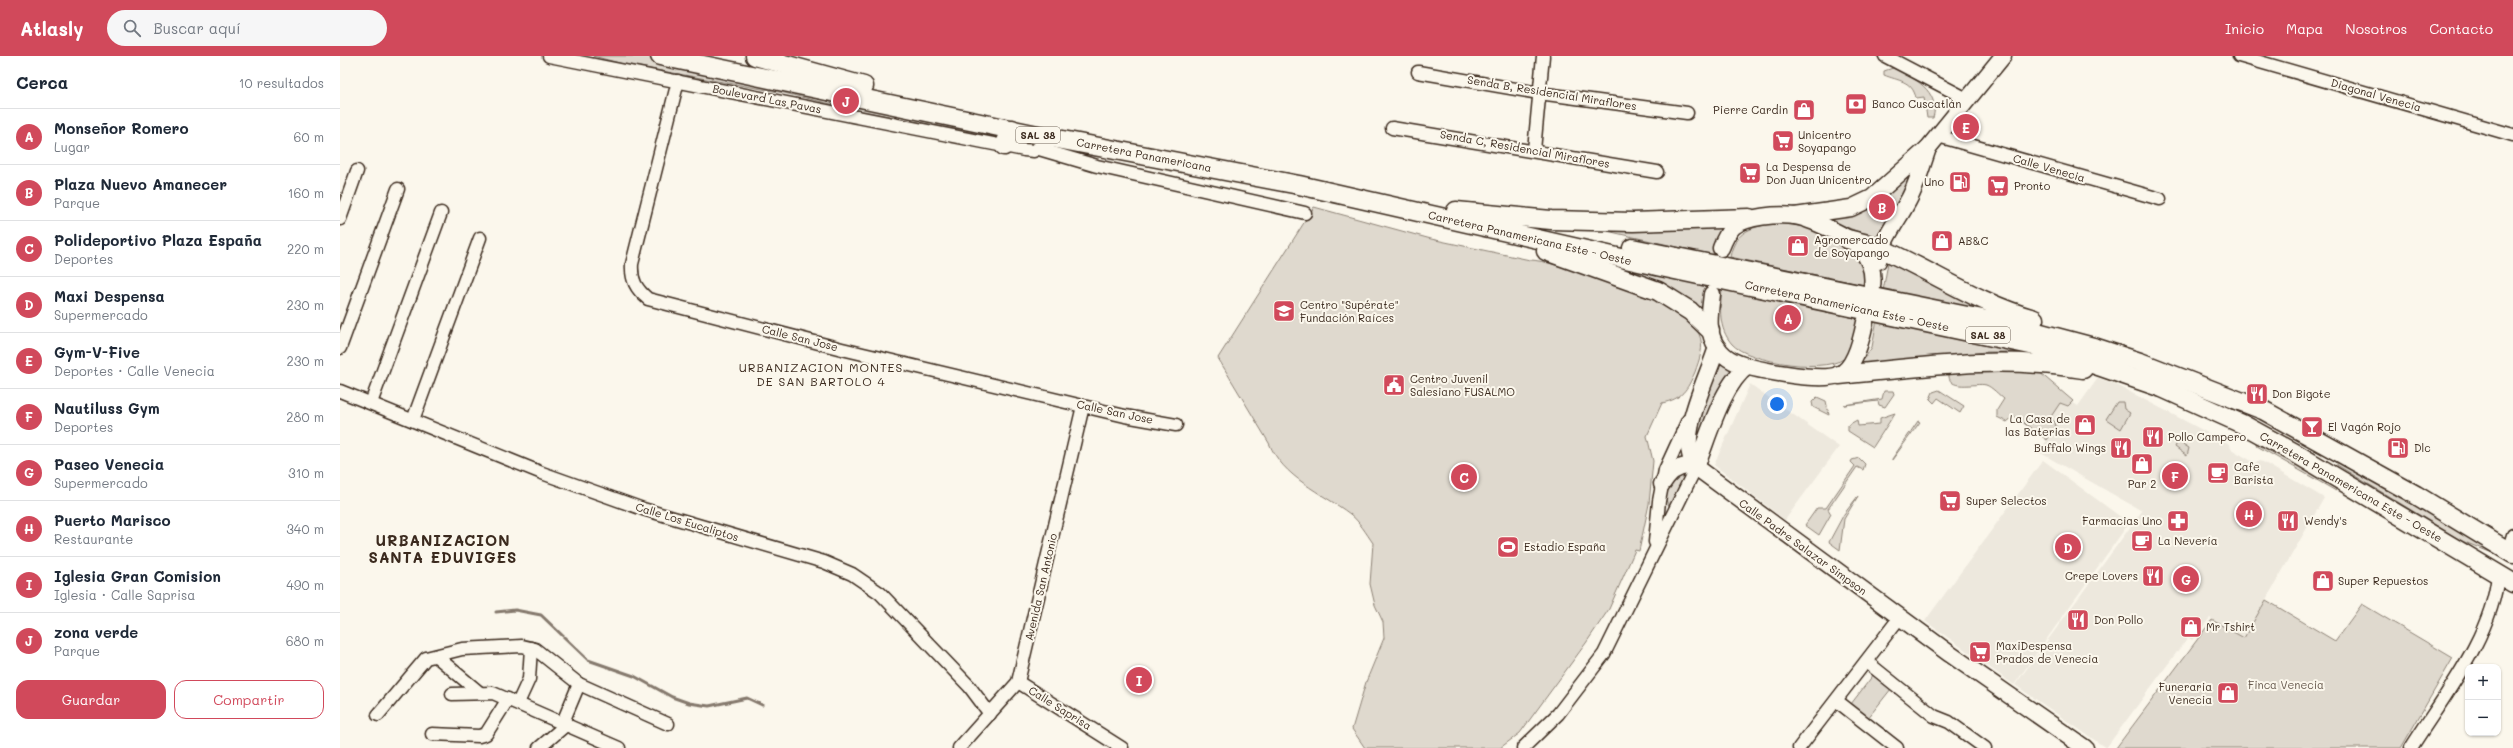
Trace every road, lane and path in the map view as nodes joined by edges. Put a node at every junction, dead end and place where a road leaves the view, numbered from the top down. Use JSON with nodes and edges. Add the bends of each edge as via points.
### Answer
{"nodes":[{"id":1,"x":550,"y":56,"type":"edge"},
{"id":2,"x":660,"y":56,"type":"edge"},
{"id":3,"x":755,"y":56,"type":"edge"},
{"id":4,"x":1543,"y":56,"type":"edge"},
{"id":5,"x":1885,"y":56,"type":"edge"},
{"id":6,"x":2003,"y":56,"type":"edge"},
{"id":7,"x":2239,"y":56,"type":"edge"},
{"id":8,"x":1418,"y":72,"type":"dead end"},
{"id":9,"x":678,"y":81,"type":"junction"},
{"id":10,"x":1539,"y":93,"type":"junction"},
{"id":11,"x":1967,"y":99,"type":"junction"},
{"id":12,"x":1687,"y":113,"type":"dead end"},
{"id":13,"x":1392,"y":128,"type":"dead end"},
{"id":14,"x":1012,"y":129,"type":"junction"},
{"id":15,"x":2513,"y":135,"type":"edge"},
{"id":16,"x":1933,"y":142,"type":"junction"},
{"id":17,"x":1045,"y":143,"type":"junction"},
{"id":18,"x":1004,"y":146,"type":"junction"},
{"id":19,"x":1534,"y":150,"type":"junction"},
{"id":20,"x":357,"y":172,"type":"dead end"},
{"id":21,"x":1657,"y":172,"type":"dead end"},
{"id":22,"x":398,"y":189,"type":"dead end"},
{"id":23,"x":2160,"y":199,"type":"dead end"},
{"id":24,"x":1454,"y":211,"type":"junction"},
{"id":25,"x":1417,"y":212,"type":"junction"},
{"id":26,"x":441,"y":213,"type":"dead end"},
{"id":27,"x":1305,"y":213,"type":"dead end"},
{"id":28,"x":1795,"y":216,"type":"junction"},
{"id":29,"x":1749,"y":218,"type":"junction"},
{"id":30,"x":340,"y":219,"type":"edge"},
{"id":31,"x":480,"y":238,"type":"dead end"},
{"id":32,"x":1847,"y":239,"type":"junction"},
{"id":33,"x":1721,"y":248,"type":"dead end"},
{"id":34,"x":1881,"y":248,"type":"junction"},
{"id":35,"x":1712,"y":294,"type":"dead end"},
{"id":36,"x":1865,"y":322,"type":"dead end"},
{"id":37,"x":1710,"y":330,"type":"junction"},
{"id":38,"x":1717,"y":347,"type":"junction"},
{"id":39,"x":340,"y":348,"type":"edge"},
{"id":40,"x":1748,"y":366,"type":"junction"},
{"id":41,"x":1839,"y":375,"type":"junction"},
{"id":42,"x":2162,"y":388,"type":"junction"},
{"id":43,"x":340,"y":391,"type":"edge"},
{"id":44,"x":1698,"y":400,"type":"junction"},
{"id":45,"x":370,"y":403,"type":"junction"},
{"id":46,"x":1083,"y":406,"type":"junction"},
{"id":47,"x":2263,"y":410,"type":"junction"},
{"id":48,"x":413,"y":420,"type":"junction"},
{"id":49,"x":1176,"y":425,"type":"dead end"},
{"id":50,"x":1696,"y":467,"type":"junction"},
{"id":51,"x":1662,"y":484,"type":"junction"},
{"id":52,"x":2414,"y":524,"type":"junction"},
{"id":53,"x":1654,"y":551,"type":"junction"},
{"id":54,"x":2510,"y":561,"type":"edge"},
{"id":55,"x":1905,"y":621,"type":"junction"},
{"id":56,"x":531,"y":648,"type":"junction"},
{"id":57,"x":1950,"y":654,"type":"junction"},
{"id":58,"x":436,"y":656,"type":"junction"},
{"id":59,"x":1871,"y":666,"type":"junction"},
{"id":60,"x":2002,"y":679,"type":"junction"},
{"id":61,"x":1018,"y":682,"type":"junction"},
{"id":62,"x":579,"y":684,"type":"junction"},
{"id":63,"x":480,"y":693,"type":"junction"},
{"id":64,"x":452,"y":694,"type":"dead end"},
{"id":65,"x":513,"y":701,"type":"junction"},
{"id":66,"x":1837,"y":701,"type":"junction"},
{"id":67,"x":2028,"y":709,"type":"junction"},
{"id":68,"x":990,"y":714,"type":"junction"},
{"id":69,"x":378,"y":715,"type":"dead end"},
{"id":70,"x":565,"y":723,"type":"junction"},
{"id":71,"x":668,"y":724,"type":"dead end"},
{"id":72,"x":432,"y":734,"type":"dead end"},
{"id":73,"x":539,"y":748,"type":"edge"},
{"id":74,"x":619,"y":748,"type":"edge"},
{"id":75,"x":959,"y":748,"type":"edge"},
{"id":76,"x":1122,"y":748,"type":"edge"},
{"id":77,"x":1523,"y":748,"type":"edge"},
{"id":78,"x":1799,"y":748,"type":"edge"},
{"id":79,"x":1897,"y":748,"type":"edge"},
{"id":80,"x":1985,"y":748,"type":"edge"},
{"id":81,"x":2085,"y":748,"type":"edge"},
{"id":82,"x":2411,"y":748,"type":"edge"}],
"edges":[{"from":1,"to":9,"type":"street","name":"Boulevard Las Pavas"},
{"from":2,"to":14,"type":"highway","name":"Carretera Panamericana","number":"SAL 38"},
{"from":3,"to":24,"type":"highway","name":"Carretera Panamericana","number":"SAL 38","via":[[870,88]]},
{"from":4,"to":10,"type":"street"},
{"from":5,"to":11,"type":"street"},
{"from":6,"to":11,"type":"main road"},
{"from":7,"to":15,"type":"street","name":"Diagonal Venecia"},
{"from":8,"to":10,"type":"street","name":"Senda B, Residencial Miraflores"},
{"from":9,"to":18,"type":"street","name":"Boulevard Las Pavas"},
{"from":9,"to":46,"type":"street","name":"Calle San Jose","via":[[632,264],[635,286],[648,299]]},
{"from":10,"to":12,"type":"street","name":"Senda B, Residencial Miraflores"},
{"from":10,"to":19,"type":"street"},
{"from":11,"to":16,"type":"main road"},
{"from":13,"to":19,"type":"street","name":"Senda C, Residencial Miraflores"},
{"from":14,"to":17,"type":"highway","name":"Carretera Panamericana","number":"SAL 38"},
{"from":14,"to":18,"type":"highway"},
{"from":16,"to":23,"type":"street","name":"Calle Venecia"},
{"from":16,"to":28,"type":"main road","via":[[1883,189],[1864,203],[1851,208]]},
{"from":16,"to":34,"type":"main road","via":[[1909,200]]},
{"from":17,"to":18,"type":"street","name":"Boulevard Las Pavas","via":[[1034,151]]},
{"from":17,"to":25,"type":"highway","name":"Carretera Panamericana","number":"SAL 38","via":[[1168,158]]},
{"from":17,"to":27,"type":"street","name":"Boulevard Las Pavas","via":[[1097,166]]},
{"from":19,"to":21,"type":"street","name":"Senda C, Residencial Miraflores"},
{"from":20,"to":30,"type":"street"},
{"from":22,"to":39,"type":"street"},
{"from":24,"to":29,"type":"highway","via":[[1558,220],[1633,222]]},
{"from":24,"to":47,"type":"highway","name":"Carretera Panamericana Este - Oeste","number":"SAL 38","via":[[2014,326],[2140,362]]},
{"from":25,"to":37,"type":"highway","via":[[1532,246],[1658,291],[1690,311]]},
{"from":25,"to":42,"type":"highway","name":"Carretera Panamericana Este - Oeste","number":"SAL 38","via":[[1661,267],[2024,342]]},
{"from":26,"to":45,"type":"street"},
{"from":28,"to":29,"type":"main road"},
{"from":28,"to":32,"type":"main road"},
{"from":29,"to":33,"type":"main road","via":[[1727,233]]},
{"from":31,"to":48,"type":"street"},
{"from":32,"to":34,"type":"highway"},
{"from":32,"to":34,"type":"main road","via":[[1864,253],[1871,267],[1873,283]]},
{"from":34,"to":47,"type":"highway","via":[[2016,314],[2068,328],[2158,360],[2234,392]]},
{"from":35,"to":37,"type":"main road"},
{"from":36,"to":41,"type":"main road","via":[[1859,348]]},
{"from":37,"to":38,"type":"main road"},
{"from":38,"to":40,"type":"main road","via":[[1734,362]]},
{"from":38,"to":44,"type":"main road"},
{"from":40,"to":41,"type":"main road","via":[[1808,377]]},
{"from":40,"to":50,"type":"main road","via":[[1740,372],[1729,388]]},
{"from":41,"to":42,"type":"highway","via":[[1960,362],[2022,362],[2086,370]]},
{"from":42,"to":52,"type":"highway","name":"Carretera Panamericana Este - Oeste","number":"SAL 38","via":[[2296,453]]},
{"from":43,"to":45,"type":"street","name":"Calle Los Eucaliptos"},
{"from":44,"to":50,"type":"main road","via":[[1689,438],[1690,455]]},
{"from":44,"to":51,"type":"street","via":[[1668,464]]},
{"from":45,"to":48,"type":"street","name":"Calle Los Eucaliptos"},
{"from":46,"to":49,"type":"street","name":"Calle San Jose"},
{"from":46,"to":61,"type":"street","name":"Avenida San Antonio"},
{"from":47,"to":54,"type":"highway","name":"Carretera Panamericana Este - Oeste","number":"SAL 38","via":[[2390,480]]},
{"from":48,"to":68,"type":"street","name":"Calle Los Eucaliptos","via":[[643,510],[824,562],[852,574],[884,598],[969,686]]},
{"from":50,"to":51,"type":"main road","via":[[1684,466],[1671,472]]},
{"from":50,"to":53,"type":"street"},
{"from":50,"to":55,"type":"main road","name":"Calle Padre Salazar Simpson"},
{"from":51,"to":53,"type":"street"},
{"from":52,"to":54,"type":"highway","name":"Carretera Panamericana Este - Oeste","number":"SAL 38"},
{"from":52,"to":54,"type":"highway","via":[[2420,523],[2490,562]]},
{"from":53,"to":77,"type":"street","via":[[1604,654],[1558,714]]},
{"from":54,"to":82,"type":"street","via":[[2482,630]]},
{"from":55,"to":57,"type":"main road","name":"Calle Padre Salazar Simpson"},
{"from":55,"to":59,"type":"street"},
{"from":55,"to":60,"type":"main road","name":"Calle Padre Salazar Simpson","via":[[1928,627]]},
{"from":56,"to":58,"type":"street","via":[[522,646],[462,649]]},
{"from":56,"to":62,"type":"street","via":[[544,654]]},
{"from":56,"to":65,"type":"street","via":[[529,679]]},
{"from":57,"to":60,"type":"main road","via":[[1966,660],[1994,679]]},
{"from":57,"to":67,"type":"main road","name":"Calle Padre Salazar Simpson"},
{"from":58,"to":63,"type":"street"},
{"from":58,"to":69,"type":"street","via":[[426,658]]},
{"from":59,"to":66,"type":"street"},
{"from":59,"to":80,"type":"street","via":[[1934,716],[1949,722]]},
{"from":60,"to":67,"type":"main road","name":"Calle Padre Salazar Simpson"},
{"from":61,"to":68,"type":"street","name":"Avenida San Antonio"},
{"from":61,"to":76,"type":"street","name":"Calle Saprisa"},
{"from":62,"to":70,"type":"street"},
{"from":62,"to":71,"type":"street"},
{"from":63,"to":64,"type":"street"},
{"from":63,"to":65,"type":"street","via":[[493,693]]},
{"from":65,"to":70,"type":"street"},
{"from":65,"to":72,"type":"street","via":[[486,734]]},
{"from":66,"to":78,"type":"street"},
{"from":66,"to":79,"type":"street"},
{"from":67,"to":81,"type":"main road","name":"Calle Padre Salazar Simpson"},
{"from":68,"to":75,"type":"street","name":"Avenida San Antonio"},
{"from":70,"to":73,"type":"street"},
{"from":70,"to":74,"type":"street"}]}
